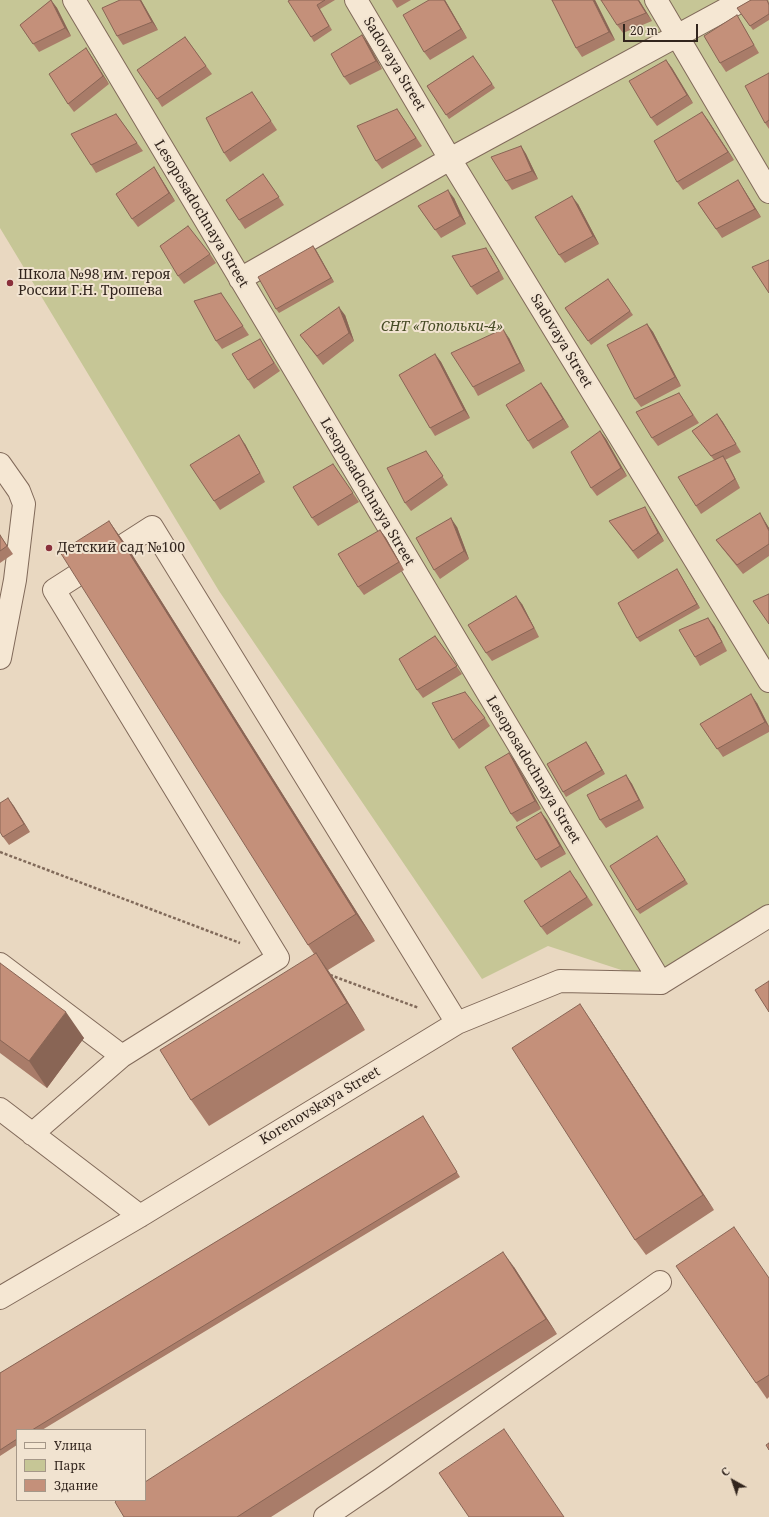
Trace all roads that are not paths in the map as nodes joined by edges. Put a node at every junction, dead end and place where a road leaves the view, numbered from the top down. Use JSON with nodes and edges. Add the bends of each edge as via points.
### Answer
{"nodes":[{"id":1,"x":74,"y":0,"type":"edge"},
{"id":2,"x":356,"y":0,"type":"edge"},
{"id":3,"x":656,"y":0,"type":"edge"},
{"id":4,"x":743,"y":0,"type":"edge"},
{"id":5,"x":678,"y":36,"type":"junction"},
{"id":6,"x":450,"y":159,"type":"junction"},
{"id":7,"x":769,"y":192,"type":"edge"},
{"id":8,"x":240,"y":279,"type":"junction"},
{"id":9,"x":0,"y":464,"type":"edge"},
{"id":10,"x":0,"y":658,"type":"edge"},
{"id":11,"x":769,"y":681,"type":"edge"},
{"id":12,"x":769,"y":916,"type":"edge"},
{"id":13,"x":0,"y":964,"type":"edge"},
{"id":14,"x":661,"y":983,"type":"junction"},
{"id":15,"x":457,"y":1023,"type":"junction"},
{"id":16,"x":122,"y":1056,"type":"junction"},
{"id":17,"x":0,"y":1109,"type":"edge"},
{"id":18,"x":32,"y":1134,"type":"junction"},
{"id":19,"x":140,"y":1216,"type":"junction"},
{"id":20,"x":660,"y":1282,"type":"dead end"},
{"id":21,"x":0,"y":1298,"type":"edge"},
{"id":22,"x":325,"y":1517,"type":"edge"}],
"edges":[{"from":1,"to":8,"type":"street","name":"Lesoposadochnaya Street"},
{"from":2,"to":6,"type":"street","name":"Sadovaya Street"},
{"from":3,"to":5,"type":"street"},
{"from":4,"to":5,"type":"street"},
{"from":5,"to":6,"type":"street"},
{"from":5,"to":7,"type":"street"},
{"from":6,"to":8,"type":"street"},
{"from":6,"to":11,"type":"street","name":"Sadovaya Street"},
{"from":8,"to":14,"type":"street","name":"Lesoposadochnaya Street"},
{"from":9,"to":10,"type":"street","via":[[19,491],[24,504],[15,580]]},
{"from":12,"to":14,"type":"street"},
{"from":13,"to":16,"type":"street"},
{"from":14,"to":15,"type":"street","name":"Korenovskaya Street","via":[[560,980]]},
{"from":15,"to":16,"type":"street","via":[[152,527],[54,590],[278,958]]},
{"from":15,"to":19,"type":"street","name":"Korenovskaya Street"},
{"from":16,"to":18,"type":"street"},
{"from":17,"to":18,"type":"street"},
{"from":18,"to":19,"type":"street"},
{"from":19,"to":21,"type":"street","name":"Korenovskaya Street"},
{"from":20,"to":22,"type":"street"}]}
